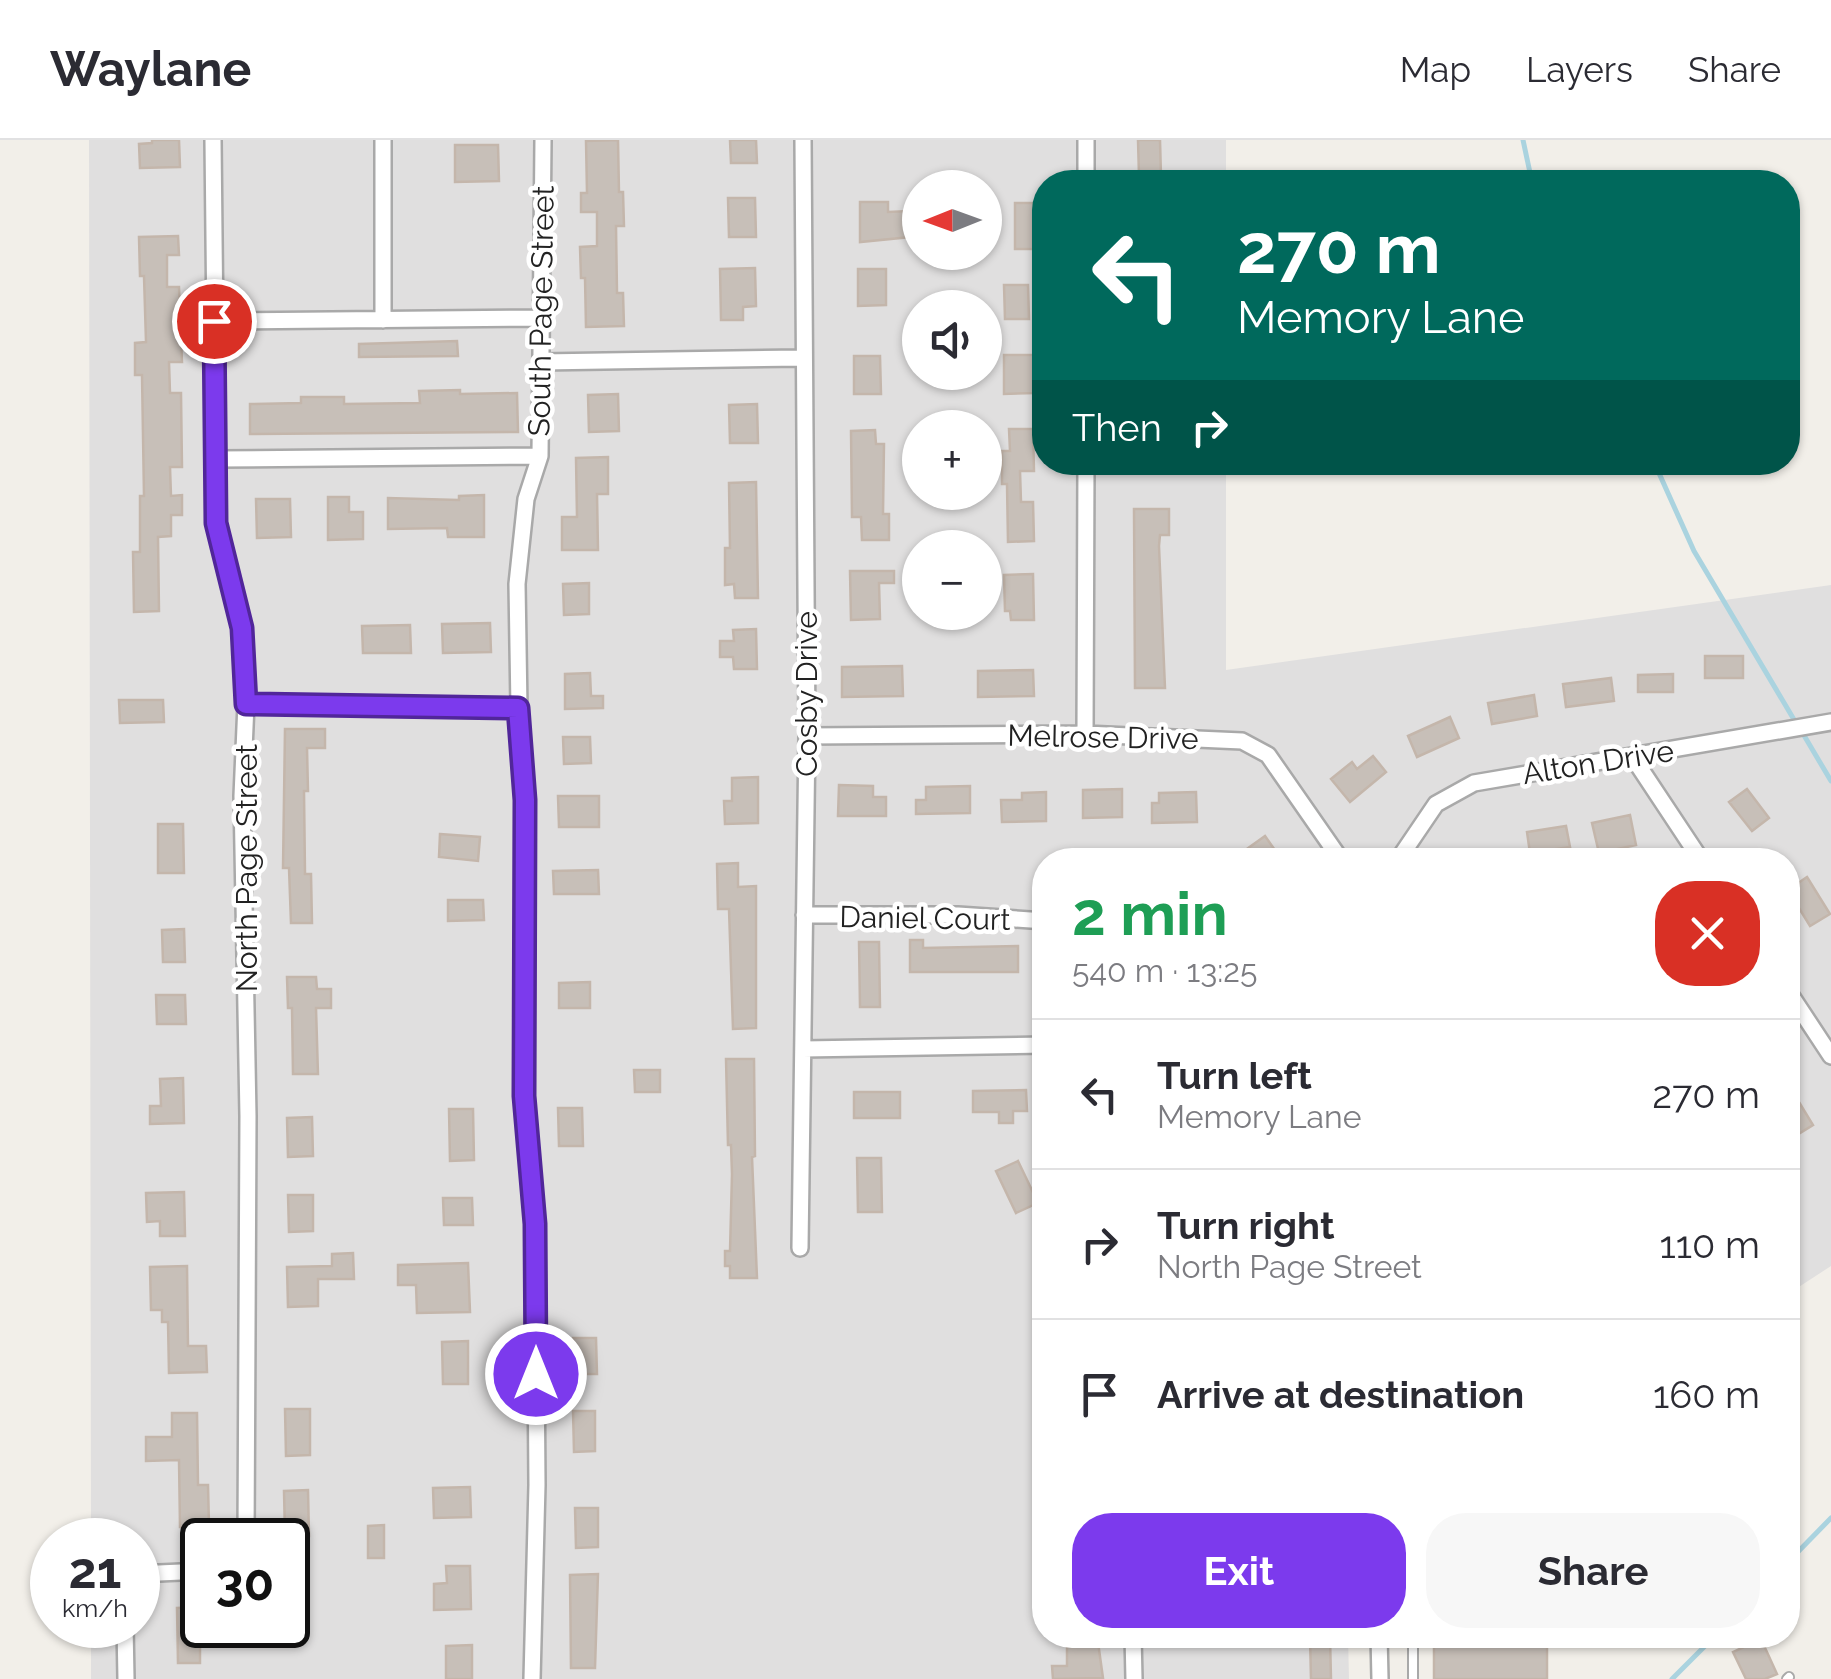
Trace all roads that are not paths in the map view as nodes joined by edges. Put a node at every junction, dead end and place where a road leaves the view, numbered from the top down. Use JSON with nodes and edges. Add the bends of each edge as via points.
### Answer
{"nodes":[{"id":1,"x":213,"y":140,"type":"edge"},
{"id":2,"x":382,"y":140,"type":"edge"},
{"id":3,"x":544,"y":140,"type":"edge"},
{"id":4,"x":803,"y":140,"type":"edge"},
{"id":5,"x":1086,"y":140,"type":"edge"},
{"id":6,"x":1086,"y":170,"type":"edge"},
{"id":7,"x":542,"y":318,"type":"junction"},
{"id":8,"x":383,"y":320,"type":"junction"},
{"id":9,"x":214,"y":321,"type":"junction"},
{"id":10,"x":802,"y":358,"type":"junction"},
{"id":11,"x":541,"y":362,"type":"junction"},
{"id":12,"x":540,"y":456,"type":"junction"},
{"id":13,"x":216,"y":459,"type":"junction"},
{"id":14,"x":1086,"y":475,"type":"edge"},
{"id":15,"x":246,"y":704,"type":"junction"},
{"id":16,"x":518,"y":708,"type":"junction"},
{"id":17,"x":1831,"y":722,"type":"edge"},
{"id":18,"x":1085,"y":734,"type":"junction"},
{"id":19,"x":807,"y":736,"type":"junction"},
{"id":20,"x":1632,"y":756,"type":"junction"},
{"id":21,"x":1333,"y":848,"type":"edge"},
{"id":22,"x":1406,"y":848,"type":"edge"},
{"id":23,"x":1693,"y":848,"type":"edge"},
{"id":24,"x":804,"y":915,"type":"junction"},
{"id":25,"x":1032,"y":920,"type":"edge"},
{"id":26,"x":1800,"y":1008,"type":"edge"},
{"id":27,"x":1032,"y":1045,"type":"edge"},
{"id":28,"x":803,"y":1049,"type":"junction"},
{"id":29,"x":1831,"y":1056,"type":"edge"},
{"id":30,"x":800,"y":1248,"type":"dead end"},
{"id":31,"x":246,"y":1518,"type":"edge"},
{"id":32,"x":125,"y":1648,"type":"edge"},
{"id":33,"x":1134,"y":1648,"type":"edge"},
{"id":34,"x":1380,"y":1648,"type":"edge"},
{"id":35,"x":1413,"y":1648,"type":"edge"},
{"id":36,"x":126,"y":1679,"type":"edge"},
{"id":37,"x":532,"y":1679,"type":"edge"},
{"id":38,"x":1134,"y":1679,"type":"edge"},
{"id":39,"x":1380,"y":1679,"type":"edge"},
{"id":40,"x":1413,"y":1679,"type":"edge"}],
"edges":[{"from":1,"to":9,"type":"street","name":"North Page Street"},
{"from":2,"to":8,"type":"street"},
{"from":3,"to":7,"type":"street","name":"South Page Street"},
{"from":4,"to":10,"type":"street","name":"Cosby Drive"},
{"from":5,"to":6,"type":"street"},
{"from":7,"to":8,"type":"street"},
{"from":7,"to":11,"type":"street","name":"South Page Street"},
{"from":8,"to":9,"type":"street"},
{"from":9,"to":13,"type":"street","name":"North Page Street"},
{"from":10,"to":11,"type":"street"},
{"from":10,"to":19,"type":"street","name":"Cosby Drive"},
{"from":11,"to":12,"type":"street","name":"South Page Street"},
{"from":12,"to":13,"type":"street"},
{"from":12,"to":16,"type":"street","name":"South Page Street","via":[[526,498],[518,584]]},
{"from":13,"to":15,"type":"street","name":"North Page Street","via":[[216,523],[242,628]]},
{"from":14,"to":18,"type":"street"},
{"from":15,"to":16,"type":"street"},
{"from":15,"to":31,"type":"street","name":"North Page Street"},
{"from":16,"to":37,"type":"street","name":"South Page Street","via":[[525,800],[524,1096],[535,1224]]},
{"from":17,"to":20,"type":"street","name":"Alton Drive"},
{"from":18,"to":19,"type":"street","name":"Melrose Drive"},
{"from":18,"to":21,"type":"street","name":"Melrose Drive","via":[[1255,746]]},
{"from":19,"to":24,"type":"street","name":"Cosby Drive"},
{"from":20,"to":22,"type":"street","name":"Alton Drive","via":[[1462,788],[1436,804]]},
{"from":20,"to":23,"type":"street"},
{"from":24,"to":25,"type":"street","name":"Daniel Court"},
{"from":24,"to":28,"type":"street","name":"Cosby Drive"},
{"from":26,"to":29,"type":"street"},
{"from":27,"to":28,"type":"street"},
{"from":28,"to":30,"type":"street","name":"Cosby Drive"},
{"from":32,"to":36,"type":"street"},
{"from":33,"to":38,"type":"street"},
{"from":34,"to":39,"type":"street"},
{"from":35,"to":40,"type":"lane"}]}
